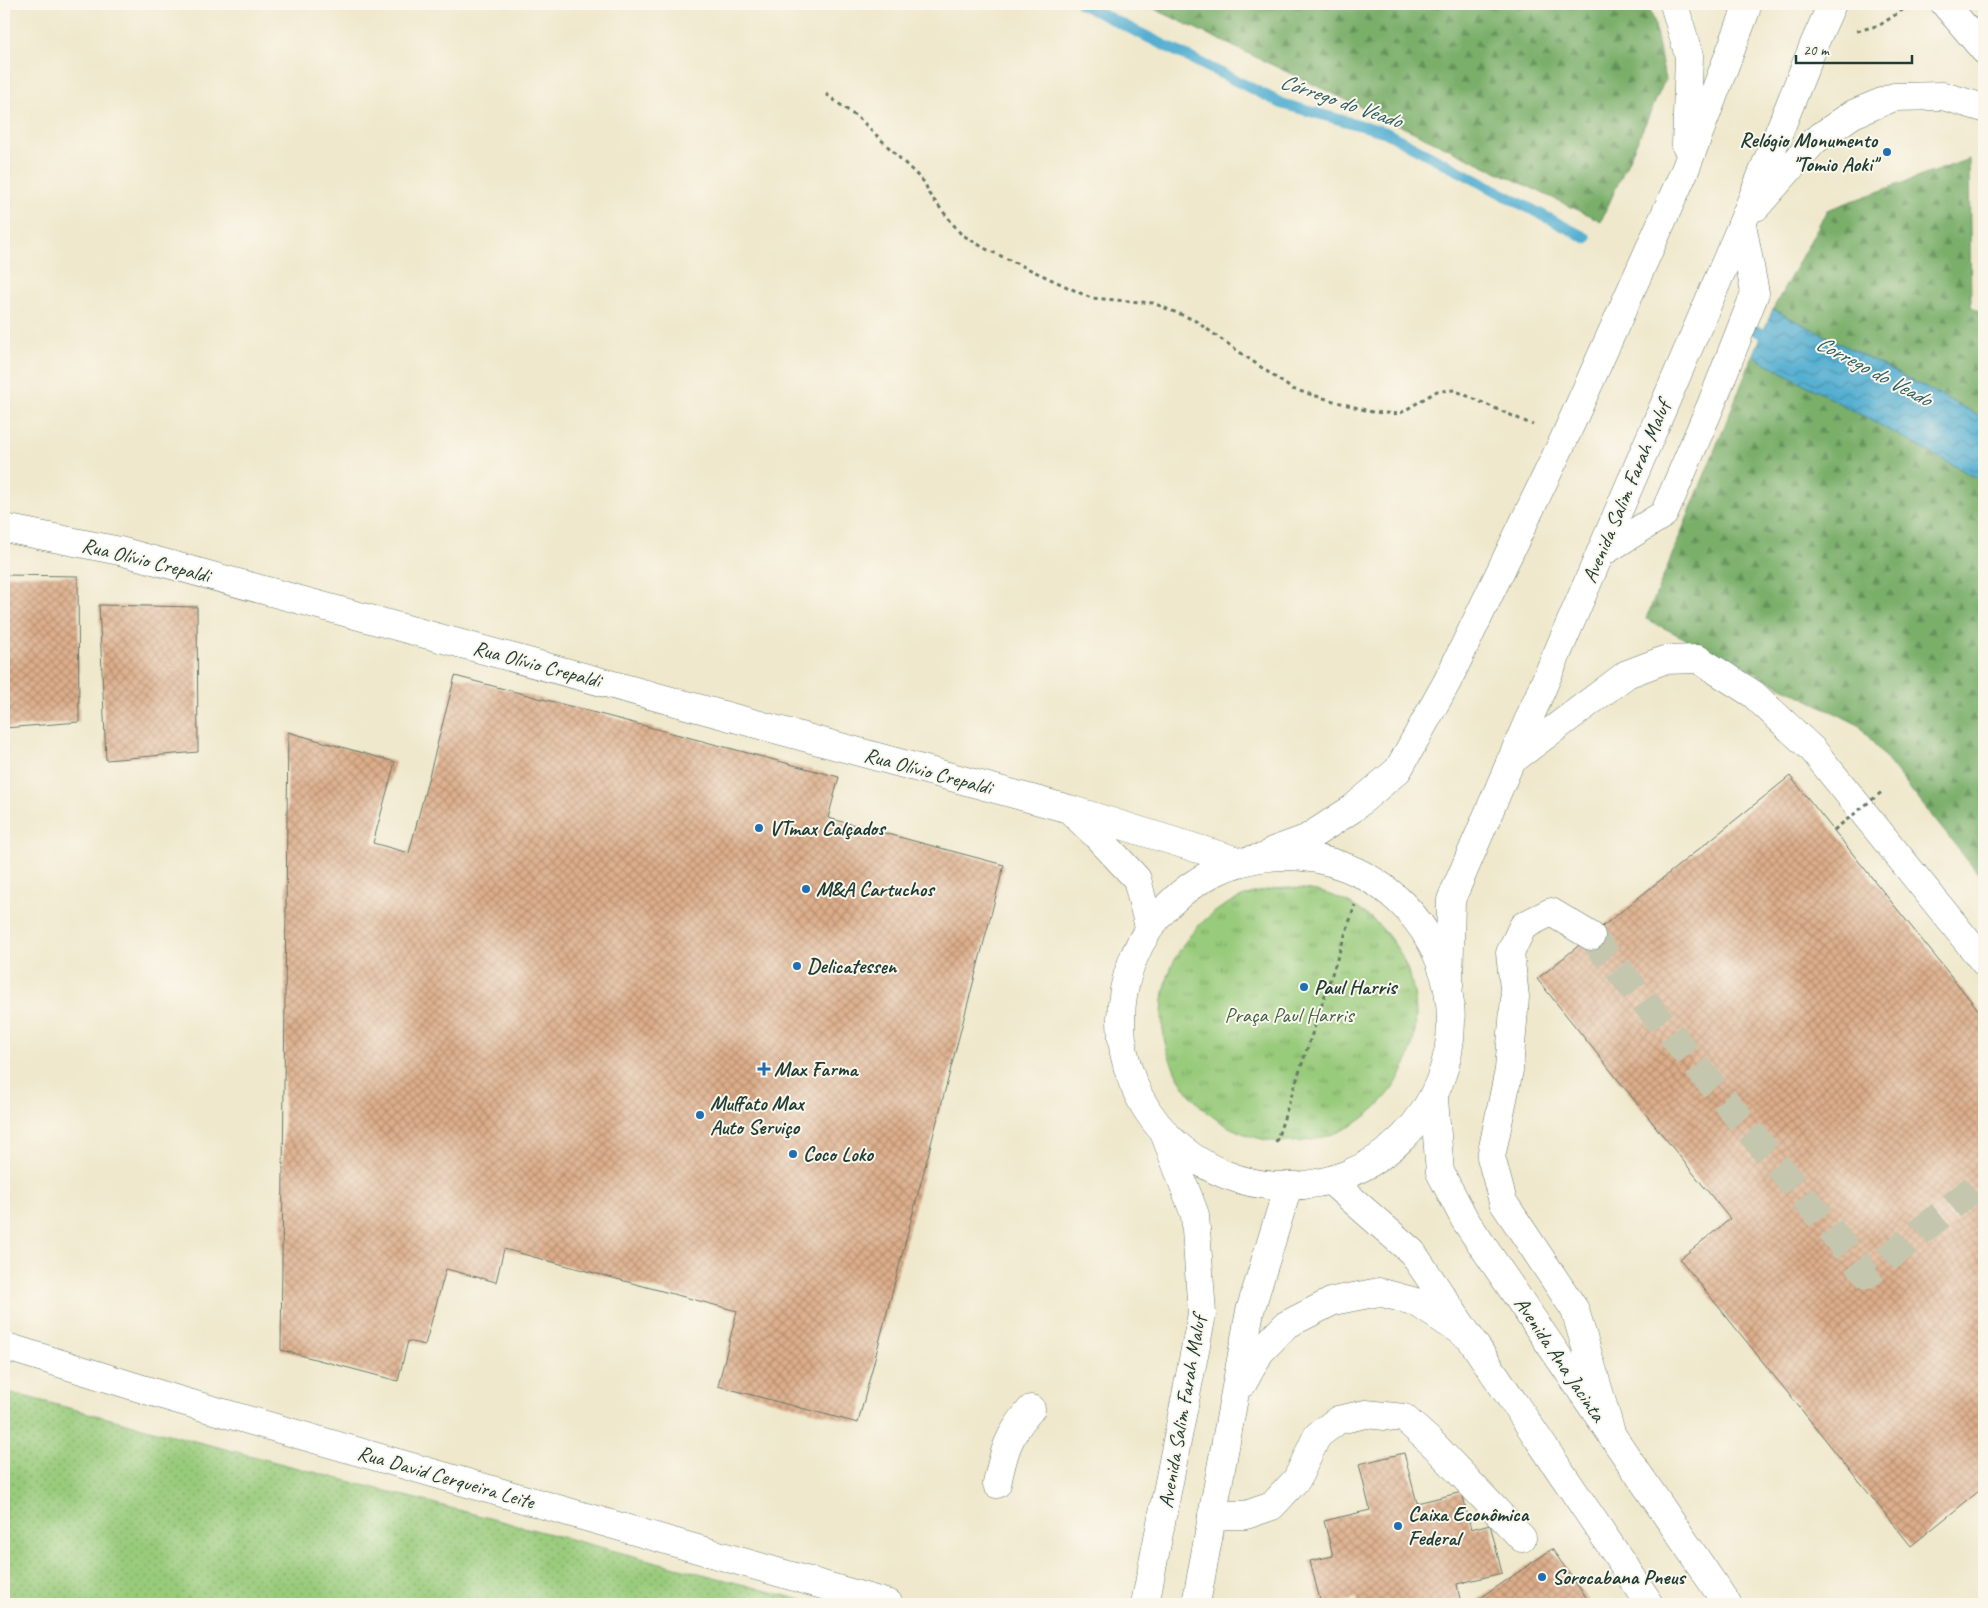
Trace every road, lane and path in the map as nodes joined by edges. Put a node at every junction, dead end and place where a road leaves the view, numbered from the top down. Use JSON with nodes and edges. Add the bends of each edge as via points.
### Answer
{"nodes":[{"id":1,"x":1674,"y":4,"type":"edge"},
{"id":2,"x":1746,"y":4,"type":"edge"},
{"id":3,"x":1832,"y":4,"type":"edge"},
{"id":4,"x":1945,"y":4,"type":"edge"},
{"id":5,"x":1984,"y":50,"type":"edge"},
{"id":6,"x":826,"y":94,"type":"dead end"},
{"id":7,"x":1984,"y":108,"type":"edge"},
{"id":8,"x":1685,"y":170,"type":"junction"},
{"id":9,"x":1742,"y":224,"type":"junction"},
{"id":10,"x":1564,"y":439,"type":"junction"},
{"id":11,"x":4,"y":528,"type":"edge"},
{"id":12,"x":1600,"y":554,"type":"junction"},
{"id":13,"x":1510,"y":762,"type":"junction"},
{"id":14,"x":1883,"y":791,"type":"dead end"},
{"id":15,"x":1069,"y":809,"type":"junction"},
{"id":16,"x":1834,"y":830,"type":"dead end"},
{"id":17,"x":1248,"y":860,"type":"junction"},
{"id":18,"x":1355,"y":905,"type":"dead end"},
{"id":19,"x":1149,"y":927,"type":"junction"},
{"id":20,"x":1591,"y":936,"type":"tunnel mouth"},
{"id":21,"x":1984,"y":962,"type":"edge"},
{"id":22,"x":1449,"y":986,"type":"junction"},
{"id":23,"x":1434,"y":1099,"type":"junction"},
{"id":24,"x":1164,"y":1133,"type":"junction"},
{"id":25,"x":1276,"y":1142,"type":"dead end"},
{"id":26,"x":1332,"y":1182,"type":"junction"},
{"id":27,"x":1288,"y":1188,"type":"junction"},
{"id":28,"x":1469,"y":1337,"type":"junction"},
{"id":29,"x":4,"y":1346,"type":"edge"},
{"id":30,"x":1234,"y":1399,"type":"junction"},
{"id":31,"x":1031,"y":1409,"type":"dead end"},
{"id":32,"x":1612,"y":1436,"type":"junction"},
{"id":33,"x":997,"y":1484,"type":"dead end"},
{"id":34,"x":1212,"y":1515,"type":"junction"},
{"id":35,"x":1522,"y":1538,"type":"dead end"},
{"id":36,"x":889,"y":1604,"type":"edge"},
{"id":37,"x":1146,"y":1604,"type":"edge"},
{"id":38,"x":1196,"y":1604,"type":"edge"},
{"id":39,"x":1650,"y":1604,"type":"edge"},
{"id":40,"x":1726,"y":1604,"type":"edge"}],
"edges":[{"from":1,"to":8,"type":"main road","via":[[1689,56]]},
{"from":2,"to":8,"type":"main road"},
{"from":3,"to":9,"type":"main road","name":"Avenida Salim Farah Maluf"},
{"from":4,"to":5,"type":"main road"},
{"from":6,"to":10,"type":"path","via":[[862,121],[925,183],[929,194],[961,234],[994,254],[1091,298],[1152,302],[1194,320],[1292,389],[1372,412],[1399,414],[1436,391],[1454,390]]},
{"from":7,"to":9,"type":"main road","via":[[1944,96],[1894,97],[1852,114],[1814,141]]},
{"from":8,"to":10,"type":"main road"},
{"from":9,"to":12,"type":"main road","name":"Avenida Salim Farah Maluf"},
{"from":9,"to":12,"type":"main road","via":[[1755,293],[1668,505],[1664,514]]},
{"from":10,"to":17,"type":"main road","via":[[1447,682],[1398,770],[1352,809],[1306,839]]},
{"from":11,"to":15,"type":"main road","name":"Rua Olívio Crepaldi","via":[[120,551]]},
{"from":12,"to":13,"type":"main road","name":"Avenida Salim Farah Maluf"},
{"from":13,"to":21,"type":"main road","via":[[1627,674],[1664,660],[1698,659],[1753,694],[1812,750]]},
{"from":13,"to":22,"type":"main road","name":"Avenida Salim Farah Maluf","via":[[1451,900]]},
{"from":14,"to":16,"type":"path","bridge":true},
{"from":15,"to":17,"type":"main road","name":"Rua Olívio Crepaldi"},
{"from":15,"to":19,"type":"main road","via":[[1137,879]]},
{"from":17,"to":19,"type":"main road","via":[[1215,871],[1178,894]]},
{"from":17,"to":22,"type":"main road","via":[[1319,858],[1378,883],[1424,928]]},
{"from":18,"to":25,"type":"path"},
{"from":19,"to":24,"type":"main road","via":[[1126,978],[1120,1032],[1133,1087]]},
{"from":20,"to":32,"type":"main road","via":[[1551,912],[1523,926],[1510,953],[1515,997],[1508,1070],[1491,1157],[1503,1202],[1575,1310]]},
{"from":22,"to":23,"type":"main road","name":"Avenida Salim Farah Maluf","via":[[1451,1044]]},
{"from":23,"to":26,"type":"main road","via":[[1408,1135],[1373,1163]]},
{"from":23,"to":32,"type":"main road","name":"Avenida Ana Jacinta","via":[[1440,1172],[1465,1220]]},
{"from":24,"to":27,"type":"main road","via":[[1200,1163],[1242,1181]]},
{"from":24,"to":37,"type":"main road","name":"Avenida Salim Farah Maluf","via":[[1195,1215],[1202,1314]]},
{"from":26,"to":27,"type":"main road"},
{"from":26,"to":28,"type":"main road","via":[[1412,1252]]},
{"from":27,"to":30,"type":"main road","via":[[1250,1311]]},
{"from":28,"to":30,"type":"main road","via":[[1416,1302],[1379,1292],[1333,1301],[1286,1325],[1260,1352]]},
{"from":28,"to":39,"type":"main road"},
{"from":29,"to":36,"type":"main road","name":"Rua David Cerqueira Leite","via":[[175,1399]]},
{"from":30,"to":34,"type":"main road"},
{"from":31,"to":33,"type":"main road","via":[[1008,1440]]},
{"from":32,"to":40,"type":"main road","name":"Avenida Ana Jacinta"},
{"from":34,"to":35,"type":"main road","via":[[1246,1515],[1272,1506],[1297,1479],[1317,1436],[1338,1420],[1366,1414],[1404,1418]]},
{"from":34,"to":38,"type":"main road"}]}
